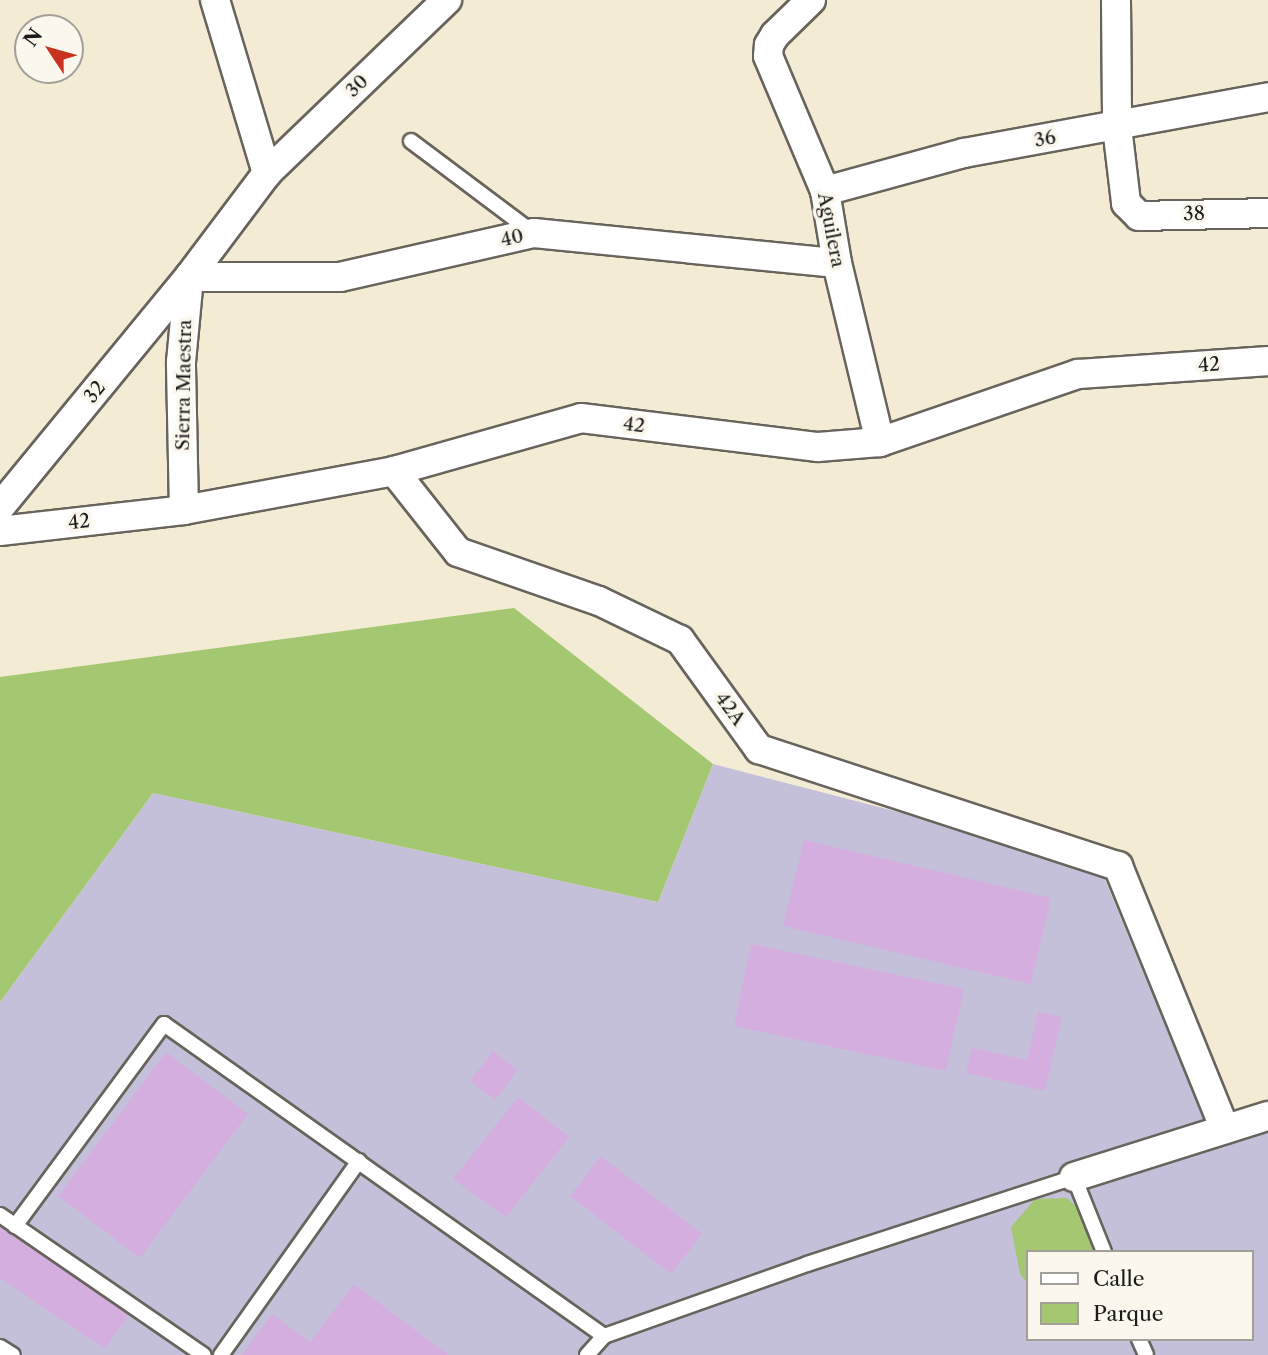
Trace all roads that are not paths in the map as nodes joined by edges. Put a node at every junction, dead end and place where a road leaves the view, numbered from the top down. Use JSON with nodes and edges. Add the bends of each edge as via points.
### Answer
{"nodes":[{"id":1,"x":447,"y":0,"type":"edge"},
{"id":2,"x":811,"y":0,"type":"edge"},
{"id":3,"x":1116,"y":0,"type":"edge"},
{"id":4,"x":221,"y":3,"type":"edge"},
{"id":5,"x":1268,"y":97,"type":"edge"},
{"id":6,"x":1117,"y":127,"type":"junction"},
{"id":7,"x":411,"y":141,"type":"dead end"},
{"id":8,"x":267,"y":173,"type":"junction"},
{"id":9,"x":825,"y":191,"type":"junction"},
{"id":10,"x":1268,"y":213,"type":"edge"},
{"id":11,"x":534,"y":233,"type":"junction"},
{"id":12,"x":837,"y":263,"type":"junction"},
{"id":13,"x":189,"y":276,"type":"junction"},
{"id":14,"x":1268,"y":361,"type":"edge"},
{"id":15,"x":880,"y":442,"type":"junction"},
{"id":16,"x":394,"y":471,"type":"junction"},
{"id":17,"x":0,"y":507,"type":"edge"},
{"id":18,"x":184,"y":510,"type":"junction"},
{"id":19,"x":0,"y":531,"type":"edge"},
{"id":20,"x":1268,"y":1116,"type":"edge"},
{"id":21,"x":1225,"y":1129,"type":"junction"},
{"id":22,"x":359,"y":1161,"type":"junction"},
{"id":23,"x":1074,"y":1177,"type":"junction"},
{"id":24,"x":0,"y":1215,"type":"edge"},
{"id":25,"x":15,"y":1226,"type":"junction"},
{"id":26,"x":1103,"y":1250,"type":"edge"},
{"id":27,"x":604,"y":1336,"type":"junction"},
{"id":28,"x":0,"y":1347,"type":"edge"},
{"id":29,"x":13,"y":1355,"type":"edge"},
{"id":30,"x":204,"y":1355,"type":"edge"},
{"id":31,"x":221,"y":1355,"type":"edge"},
{"id":32,"x":587,"y":1355,"type":"edge"}],
"edges":[{"from":1,"to":8,"type":"street","name":"30"},
{"from":2,"to":9,"type":"street","name":"Aguilera","via":[[775,35],[768,56]]},
{"from":3,"to":6,"type":"street"},
{"from":4,"to":8,"type":"street"},
{"from":5,"to":6,"type":"street","name":"36"},
{"from":6,"to":9,"type":"street","name":"36","via":[[964,153]]},
{"from":6,"to":10,"type":"street","name":"38","via":[[1126,204],[1139,216]]},
{"from":7,"to":11,"type":"lane"},
{"from":8,"to":13,"type":"street"},
{"from":9,"to":12,"type":"street","name":"Aguilera"},
{"from":11,"to":12,"type":"street","name":"40"},
{"from":11,"to":13,"type":"street","name":"40","via":[[340,277]]},
{"from":12,"to":15,"type":"street","name":"Aguilera"},
{"from":13,"to":17,"type":"street","name":"32"},
{"from":13,"to":18,"type":"street","name":"Sierra Maestra","via":[[181,362]]},
{"from":14,"to":15,"type":"street","name":"42","via":[[1078,374]]},
{"from":15,"to":16,"type":"street","name":"42","via":[[818,447],[580,418]]},
{"from":16,"to":18,"type":"street","name":"42"},
{"from":16,"to":21,"type":"street","name":"42A","via":[[458,552],[599,601],[680,640],[759,749],[1118,866]]},
{"from":18,"to":19,"type":"street","name":"42"},
{"from":20,"to":21,"type":"street"},
{"from":21,"to":23,"type":"street"},
{"from":22,"to":25,"type":"lane","via":[[164,1024]]},
{"from":22,"to":27,"type":"lane"},
{"from":22,"to":31,"type":"lane"},
{"from":23,"to":26,"type":"lane"},
{"from":23,"to":27,"type":"lane"},
{"from":24,"to":25,"type":"lane"},
{"from":25,"to":30,"type":"lane"},
{"from":27,"to":32,"type":"lane"},
{"from":28,"to":29,"type":"lane"}]}
